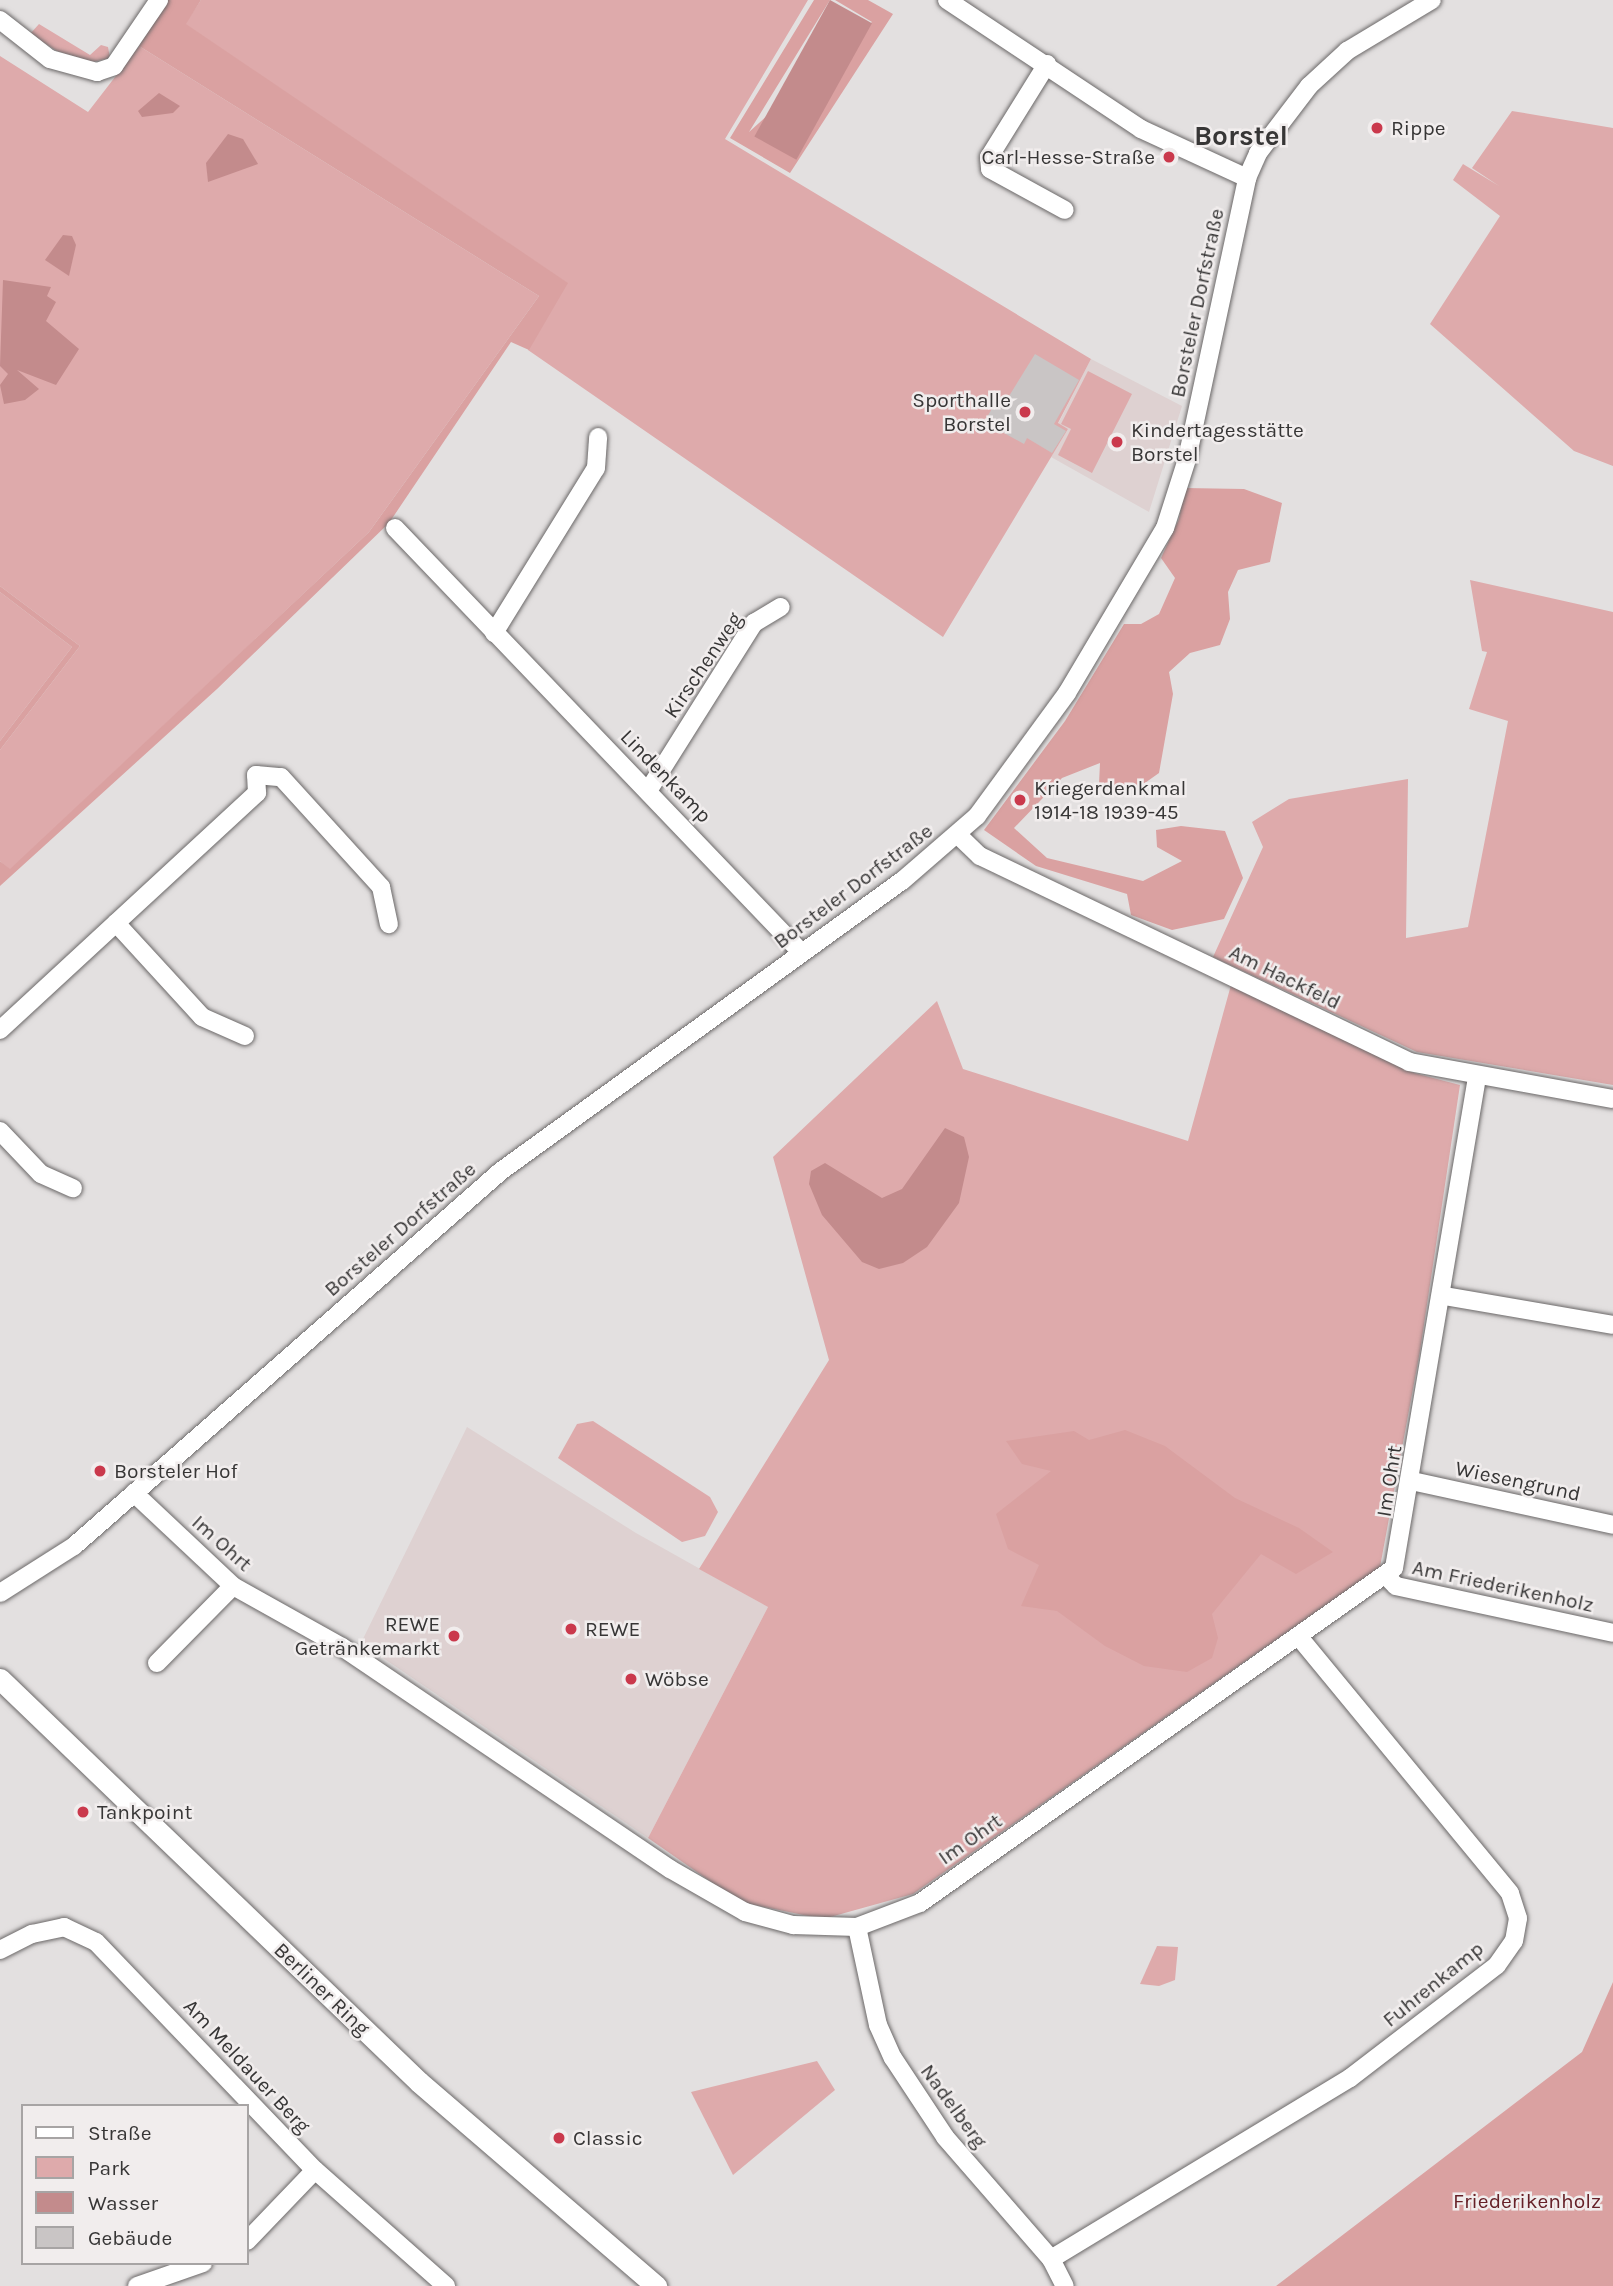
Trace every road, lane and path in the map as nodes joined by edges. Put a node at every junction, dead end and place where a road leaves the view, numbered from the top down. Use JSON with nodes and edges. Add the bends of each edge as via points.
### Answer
{"nodes":[{"id":1,"x":159,"y":0,"type":"edge"},
{"id":2,"x":947,"y":0,"type":"edge"},
{"id":3,"x":1432,"y":0,"type":"edge"},
{"id":4,"x":974,"y":6,"type":"edge"},
{"id":5,"x":0,"y":20,"type":"edge"},
{"id":6,"x":1046,"y":64,"type":"junction"},
{"id":7,"x":1247,"y":178,"type":"junction"},
{"id":8,"x":1065,"y":210,"type":"dead end"},
{"id":9,"x":598,"y":437,"type":"dead end"},
{"id":10,"x":395,"y":528,"type":"dead end"},
{"id":11,"x":780,"y":607,"type":"dead end"},
{"id":12,"x":494,"y":633,"type":"junction"},
{"id":13,"x":648,"y":791,"type":"junction"},
{"id":14,"x":959,"y":836,"type":"junction"},
{"id":15,"x":116,"y":923,"type":"junction"},
{"id":16,"x":389,"y":924,"type":"dead end"},
{"id":17,"x":802,"y":953,"type":"junction"},
{"id":18,"x":0,"y":1030,"type":"edge"},
{"id":19,"x":245,"y":1036,"type":"dead end"},
{"id":20,"x":1477,"y":1077,"type":"junction"},
{"id":21,"x":1613,"y":1099,"type":"edge"},
{"id":22,"x":0,"y":1131,"type":"edge"},
{"id":23,"x":73,"y":1188,"type":"dead end"},
{"id":24,"x":1444,"y":1296,"type":"junction"},
{"id":25,"x":1613,"y":1325,"type":"edge"},
{"id":26,"x":1412,"y":1481,"type":"junction"},
{"id":27,"x":134,"y":1493,"type":"junction"},
{"id":28,"x":1613,"y":1525,"type":"edge"},
{"id":29,"x":1386,"y":1576,"type":"junction"},
{"id":30,"x":233,"y":1586,"type":"junction"},
{"id":31,"x":0,"y":1593,"type":"edge"},
{"id":32,"x":1613,"y":1633,"type":"edge"},
{"id":33,"x":1299,"y":1637,"type":"junction"},
{"id":34,"x":157,"y":1663,"type":"dead end"},
{"id":35,"x":0,"y":1679,"type":"edge"},
{"id":36,"x":857,"y":1927,"type":"junction"},
{"id":37,"x":0,"y":1950,"type":"edge"},
{"id":38,"x":315,"y":2170,"type":"junction"},
{"id":39,"x":248,"y":2240,"type":"edge"},
{"id":40,"x":1051,"y":2259,"type":"junction"},
{"id":41,"x":197,"y":2265,"type":"edge"},
{"id":42,"x":137,"y":2286,"type":"edge"},
{"id":43,"x":446,"y":2286,"type":"edge"},
{"id":44,"x":656,"y":2286,"type":"edge"},
{"id":45,"x":1065,"y":2286,"type":"edge"}],
"edges":[{"from":1,"to":5,"type":"street","via":[[114,66],[97,72],[50,60]]},
{"from":2,"to":4,"type":"street"},
{"from":3,"to":7,"type":"street","name":"Borsteler Dorfstraße","via":[[1374,32],[1309,86],[1279,121]]},
{"from":4,"to":6,"type":"street"},
{"from":6,"to":7,"type":"street","via":[[1141,129]]},
{"from":6,"to":8,"type":"street","via":[[989,157],[990,169]]},
{"from":7,"to":14,"type":"street","name":"Borsteler Dorfstraße","via":[[1187,459],[1165,528],[1024,758]]},
{"from":9,"to":12,"type":"street","via":[[596,468]]},
{"from":10,"to":12,"type":"street","name":"Lindenkamp"},
{"from":11,"to":13,"type":"street","name":"Kirschenweg","via":[[754,623]]},
{"from":12,"to":13,"type":"street","name":"Lindenkamp"},
{"from":13,"to":17,"type":"street","name":"Lindenkamp"},
{"from":14,"to":17,"type":"street","name":"Borsteler Dorfstraße"},
{"from":14,"to":20,"type":"street","name":"Am Hackfeld","via":[[980,856],[1405,1060]]},
{"from":15,"to":16,"type":"street","via":[[257,793],[256,775],[281,777],[381,887]]},
{"from":15,"to":18,"type":"street"},
{"from":15,"to":19,"type":"street","via":[[202,1017]]},
{"from":17,"to":27,"type":"street","name":"Borsteler Dorfstraße","via":[[491,1179]]},
{"from":20,"to":21,"type":"street","name":"Am Hackfeld"},
{"from":20,"to":24,"type":"street","name":"Im Ohrt"},
{"from":22,"to":23,"type":"street","via":[[41,1174]]},
{"from":24,"to":25,"type":"street"},
{"from":24,"to":26,"type":"street","name":"Im Ohrt"},
{"from":26,"to":28,"type":"street","name":"Wiesengrund"},
{"from":26,"to":29,"type":"street","name":"Im Ohrt","via":[[1400,1558]]},
{"from":27,"to":30,"type":"street","name":"Im Ohrt"},
{"from":27,"to":31,"type":"street","name":"Borsteler Dorfstraße","via":[[75,1546]]},
{"from":29,"to":32,"type":"street","name":"Am Friederikenholz","via":[[1396,1586]]},
{"from":29,"to":33,"type":"street","name":"Im Ohrt"},
{"from":30,"to":34,"type":"street"},
{"from":30,"to":36,"type":"street","name":"Im Ohrt","via":[[342,1647],[670,1869],[745,1912],[793,1925]]},
{"from":33,"to":36,"type":"street","name":"Im Ohrt","via":[[920,1903]]},
{"from":33,"to":40,"type":"street","name":"Fuhrenkamp","via":[[1510,1893],[1518,1918],[1514,1941],[1497,1965],[1350,2078]]},
{"from":35,"to":44,"type":"street","name":"Berliner Ring","via":[[419,2082]]},
{"from":36,"to":40,"type":"street","name":"Nadelberg","via":[[878,2025],[893,2058],[946,2137]]},
{"from":37,"to":38,"type":"street","name":"Am Meldauer Berg","via":[[48,1929],[79,1932],[96,1942]]},
{"from":38,"to":39,"type":"street"},
{"from":38,"to":43,"type":"street","name":"Am Meldauer Berg"},
{"from":40,"to":45,"type":"street","name":"Nadelberg"},
{"from":41,"to":42,"type":"street"}]}
